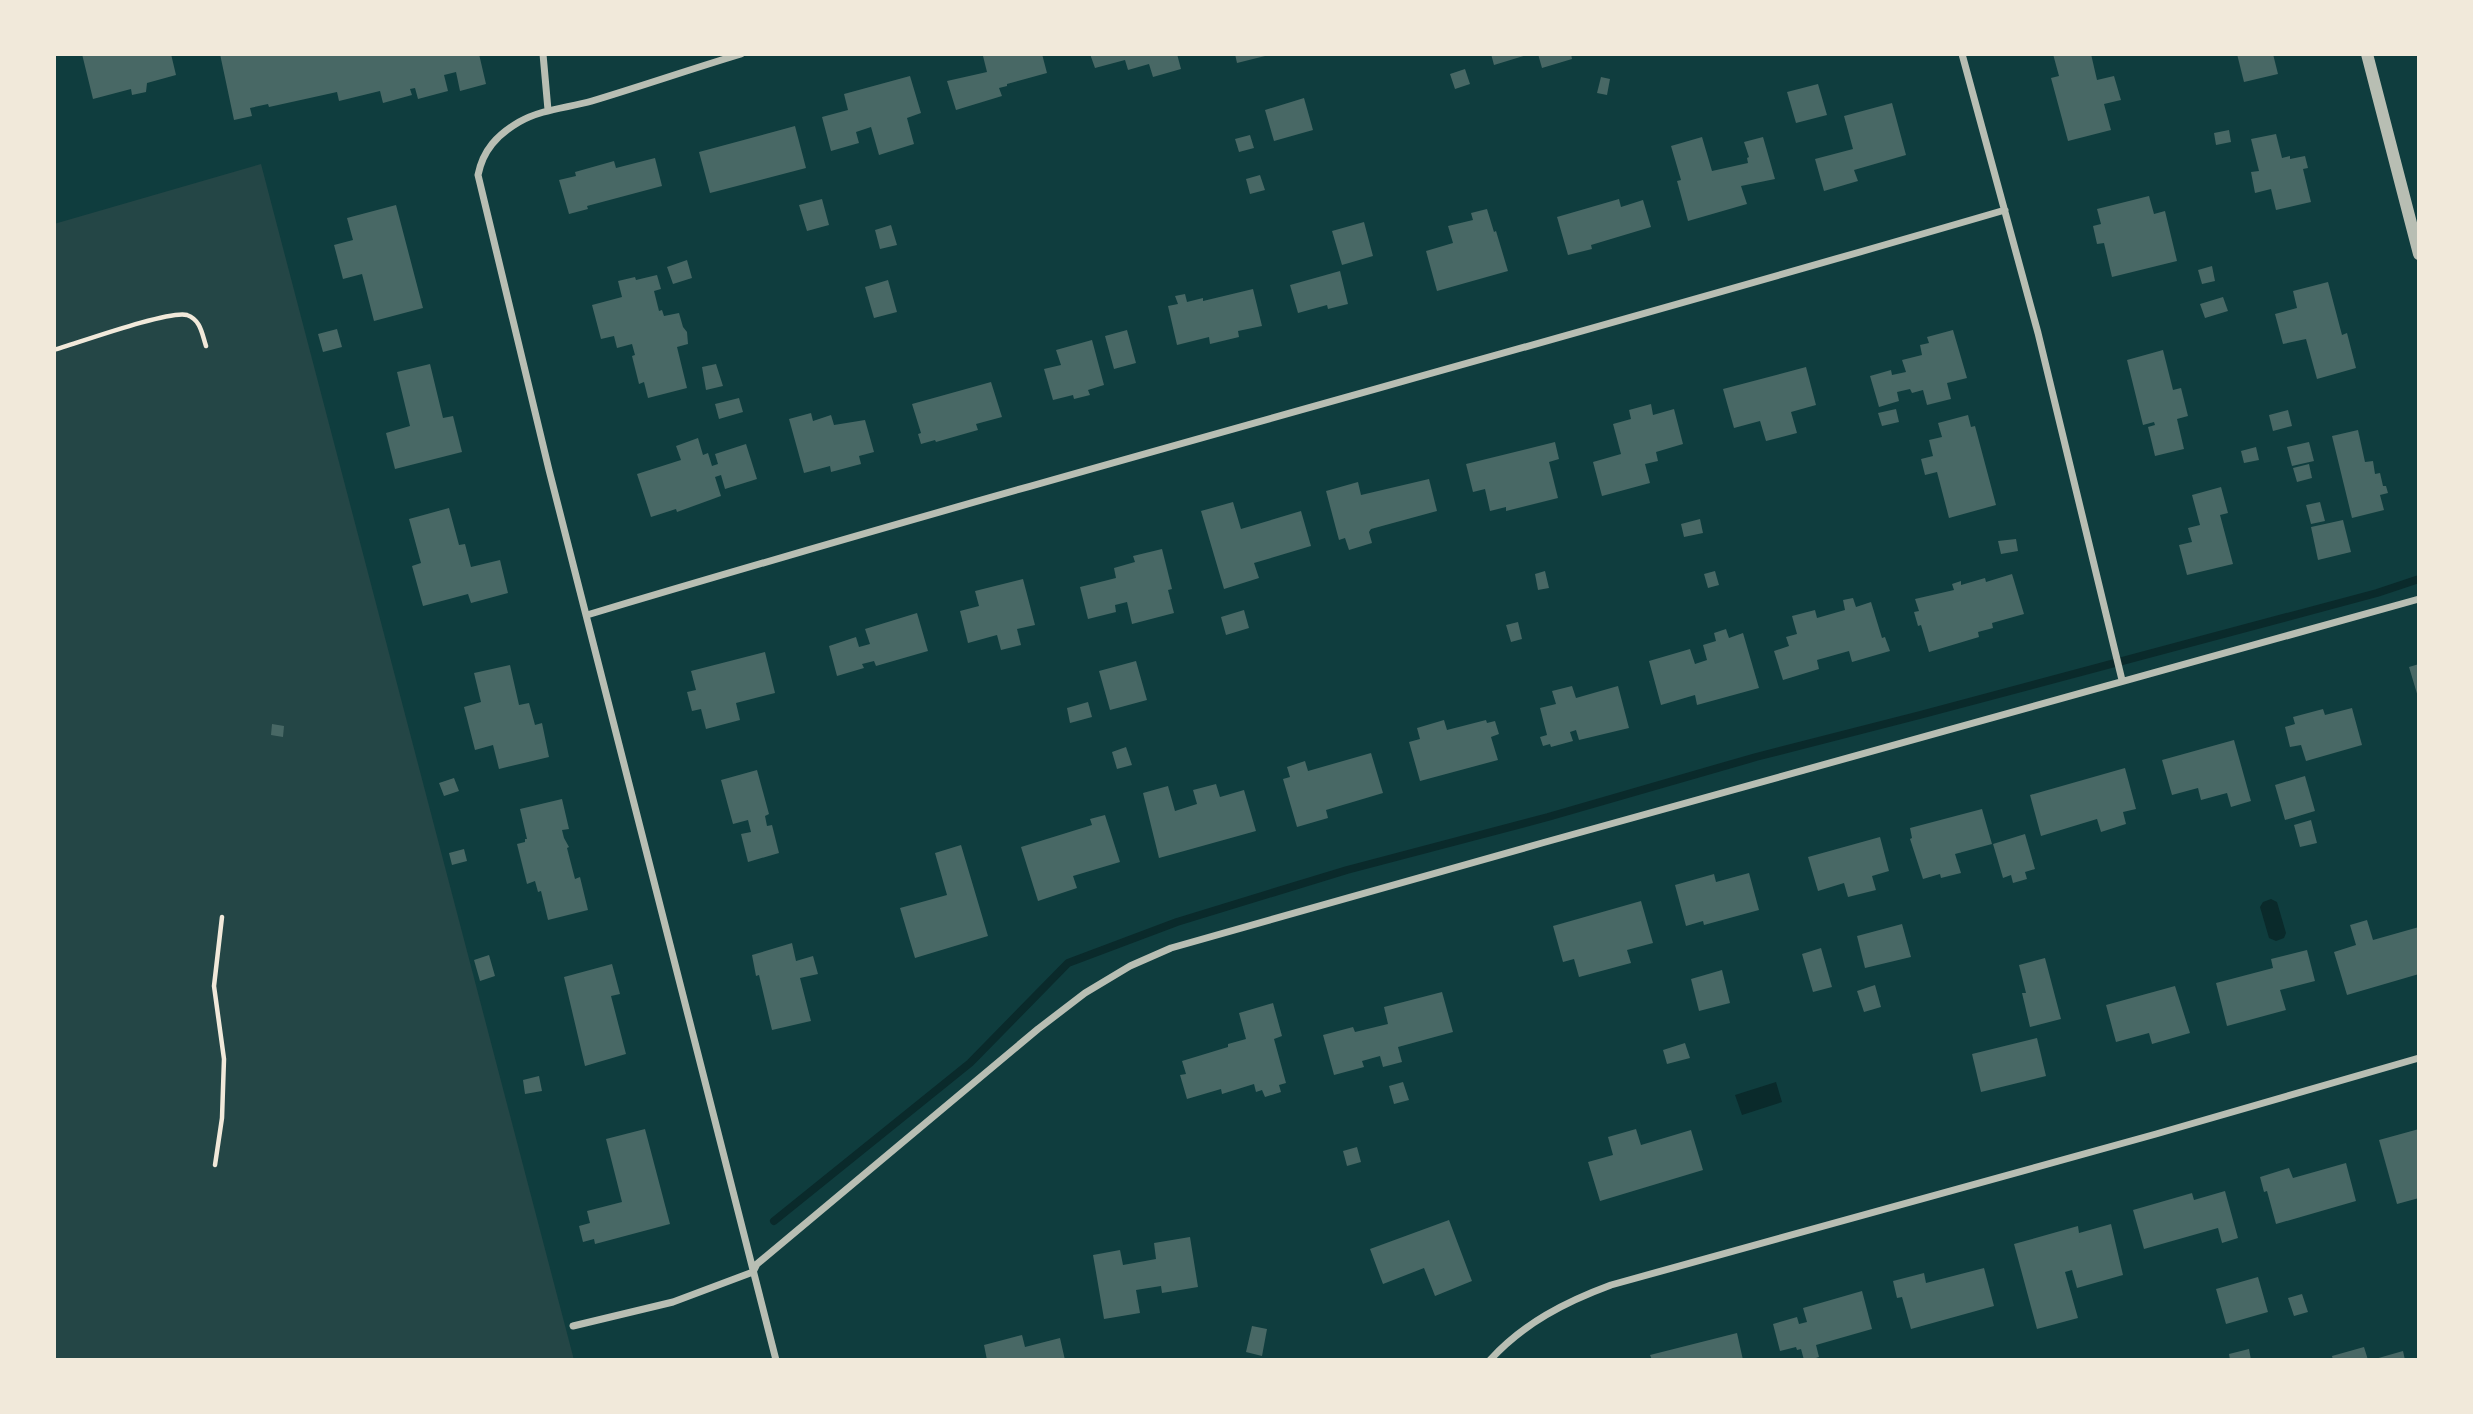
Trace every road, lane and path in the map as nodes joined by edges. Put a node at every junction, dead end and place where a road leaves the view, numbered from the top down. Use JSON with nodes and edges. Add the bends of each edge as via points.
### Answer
{"nodes":[{"id":1,"x":741,"y":54,"type":"edge"},
{"id":2,"x":1962,"y":54,"type":"edge"},
{"id":3,"x":2367,"y":54,"type":"edge"},
{"id":4,"x":544,"y":58,"type":"edge"},
{"id":5,"x":548,"y":110,"type":"junction"},
{"id":6,"x":2004,"y":210,"type":"junction"},
{"id":7,"x":2419,"y":254,"type":"edge"},
{"id":8,"x":206,"y":346,"type":"dead end"},
{"id":9,"x":54,"y":350,"type":"edge"},
{"id":10,"x":2419,"y":599,"type":"edge"},
{"id":11,"x":587,"y":615,"type":"junction"},
{"id":12,"x":2122,"y":680,"type":"junction"},
{"id":13,"x":222,"y":917,"type":"dead end"},
{"id":14,"x":2419,"y":1058,"type":"edge"},
{"id":15,"x":215,"y":1165,"type":"dead end"},
{"id":16,"x":753,"y":1272,"type":"junction"},
{"id":17,"x":573,"y":1326,"type":"dead end"},
{"id":18,"x":776,"y":1360,"type":"edge"},
{"id":19,"x":1490,"y":1360,"type":"edge"}],
"edges":[{"from":1,"to":5,"type":"street"},
{"from":2,"to":6,"type":"street"},
{"from":3,"to":7,"type":"street"},
{"from":4,"to":5,"type":"street"},
{"from":5,"to":11,"type":"street","via":[[519,122],[491,143],[482,158],[479,184]]},
{"from":6,"to":11,"type":"street"},
{"from":6,"to":12,"type":"street"},
{"from":8,"to":9,"type":"path","via":[[199,324],[186,315],[158,318]]},
{"from":10,"to":12,"type":"street"},
{"from":11,"to":16,"type":"street"},
{"from":12,"to":16,"type":"street","via":[[1171,948],[1085,993],[947,1104]]},
{"from":13,"to":15,"type":"path","via":[[214,986],[223,1059]]},
{"from":14,"to":19,"type":"street","via":[[1611,1285],[1553,1310]]},
{"from":16,"to":17,"type":"street","via":[[673,1302]]},
{"from":16,"to":18,"type":"street"}]}
